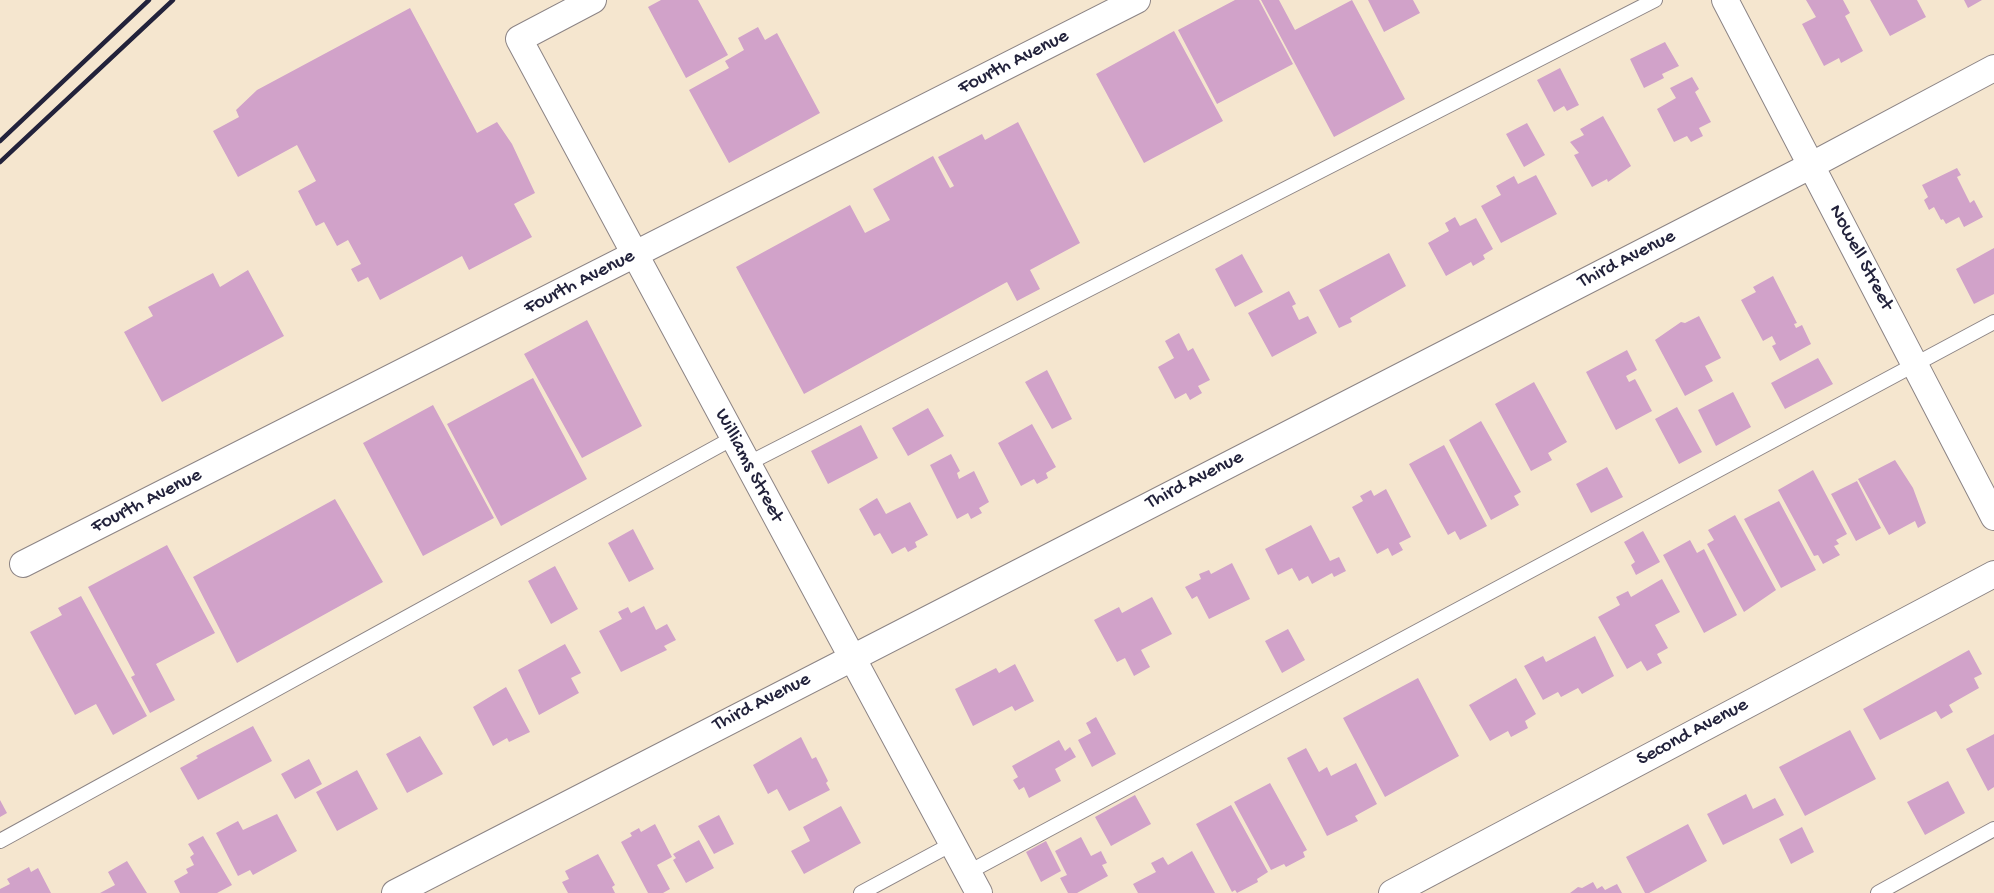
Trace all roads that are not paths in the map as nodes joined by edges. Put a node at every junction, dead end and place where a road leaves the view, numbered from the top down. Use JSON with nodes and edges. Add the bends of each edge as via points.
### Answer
{"nodes":[{"id":1,"x":593,"y":0,"type":"edge"},
{"id":2,"x":1137,"y":0,"type":"edge"},
{"id":3,"x":1655,"y":0,"type":"edge"},
{"id":4,"x":1725,"y":0,"type":"edge"},
{"id":5,"x":1994,"y":68,"type":"edge"},
{"id":6,"x":1812,"y":165,"type":"junction"},
{"id":7,"x":635,"y":255,"type":"junction"},
{"id":8,"x":1994,"y":322,"type":"edge"},
{"id":9,"x":1915,"y":363,"type":"junction"},
{"id":10,"x":733,"y":438,"type":"junction"},
{"id":11,"x":747,"y":464,"type":"junction"},
{"id":12,"x":1994,"y":517,"type":"edge"},
{"id":13,"x":23,"y":564,"type":"dead end"},
{"id":14,"x":1994,"y":574,"type":"edge"},
{"id":15,"x":851,"y":657,"type":"junction"},
{"id":16,"x":1994,"y":829,"type":"edge"},
{"id":17,"x":0,"y":841,"type":"edge"},
{"id":18,"x":952,"y":844,"type":"junction"},
{"id":19,"x":973,"y":883,"type":"edge"},
{"id":20,"x":395,"y":893,"type":"edge"},
{"id":21,"x":861,"y":893,"type":"edge"},
{"id":22,"x":1392,"y":893,"type":"edge"},
{"id":23,"x":1878,"y":893,"type":"edge"}],
"edges":[{"from":1,"to":7,"type":"street","name":"Williams Street","via":[[519,39]]},
{"from":2,"to":7,"type":"street","name":"Fourth Avenue"},
{"from":3,"to":11,"type":"lane"},
{"from":4,"to":6,"type":"street","name":"Nowell Street"},
{"from":5,"to":6,"type":"street","name":"Third Avenue"},
{"from":6,"to":9,"type":"street","name":"Nowell Street"},
{"from":6,"to":15,"type":"street","name":"Third Avenue"},
{"from":7,"to":10,"type":"street","name":"Williams Street"},
{"from":7,"to":13,"type":"street","name":"Fourth Avenue"},
{"from":8,"to":9,"type":"lane"},
{"from":9,"to":12,"type":"street","name":"Nowell Street"},
{"from":9,"to":19,"type":"lane"},
{"from":10,"to":11,"type":"street","name":"Williams Street"},
{"from":10,"to":17,"type":"lane"},
{"from":11,"to":15,"type":"street","name":"Williams Street"},
{"from":14,"to":22,"type":"street","name":"Second Avenue"},
{"from":15,"to":18,"type":"street","name":"Williams Street"},
{"from":15,"to":20,"type":"street","name":"Third Avenue"},
{"from":16,"to":23,"type":"lane"},
{"from":18,"to":19,"type":"street","name":"Williams Street"},
{"from":18,"to":21,"type":"lane"}]}
